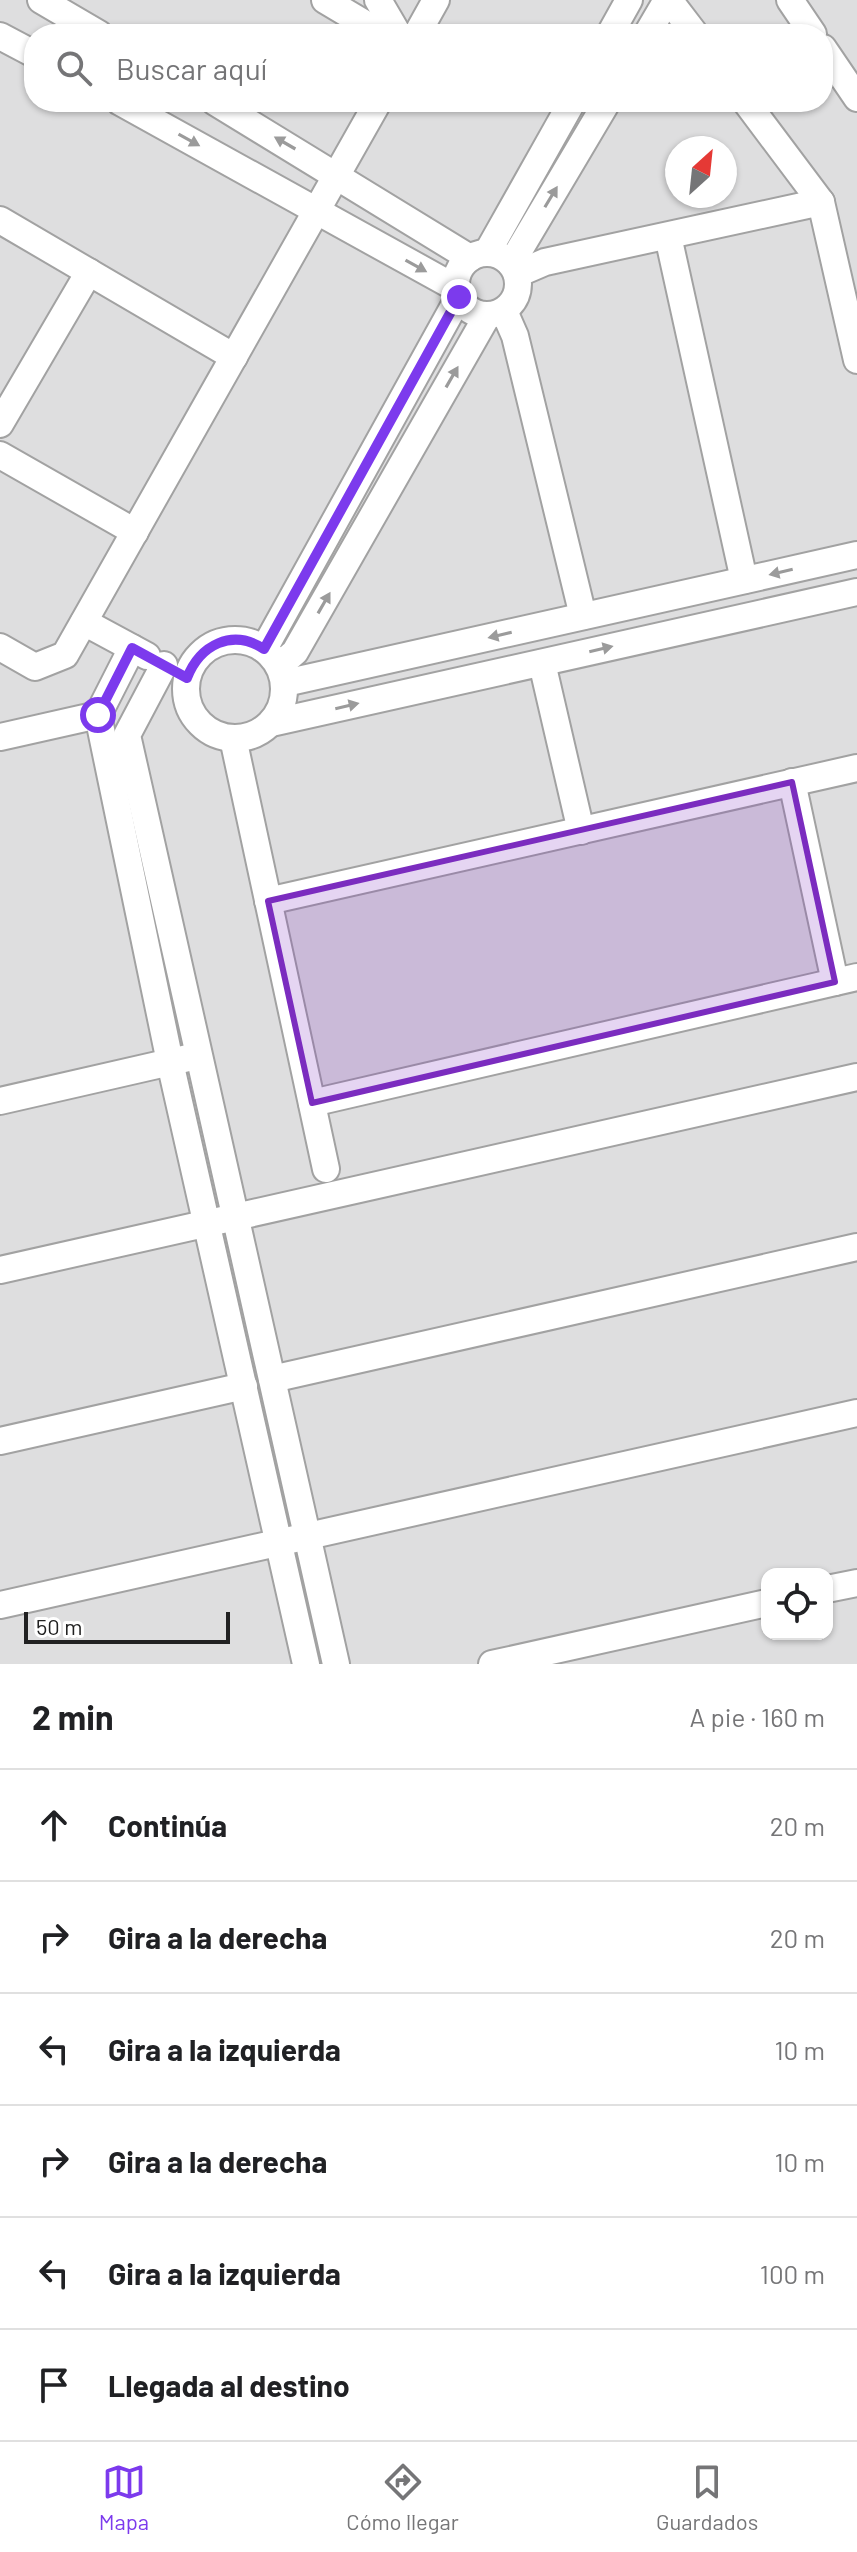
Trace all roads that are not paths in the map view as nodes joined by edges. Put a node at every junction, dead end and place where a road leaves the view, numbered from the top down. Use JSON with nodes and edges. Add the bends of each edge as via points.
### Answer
{"nodes":[{"id":1,"x":41,"y":0,"type":"edge"},
{"id":2,"x":325,"y":0,"type":"edge"},
{"id":3,"x":378,"y":0,"type":"edge"},
{"id":4,"x":436,"y":0,"type":"edge"},
{"id":5,"x":629,"y":0,"type":"edge"},
{"id":6,"x":668,"y":0,"type":"edge"},
{"id":7,"x":790,"y":0,"type":"edge"},
{"id":8,"x":82,"y":24,"type":"edge"},
{"id":9,"x":365,"y":24,"type":"edge"},
{"id":10,"x":392,"y":24,"type":"edge"},
{"id":11,"x":423,"y":24,"type":"edge"},
{"id":12,"x":616,"y":24,"type":"edge"},
{"id":13,"x":653,"y":24,"type":"edge"},
{"id":14,"x":687,"y":24,"type":"edge"},
{"id":15,"x":806,"y":24,"type":"edge"},
{"id":16,"x":0,"y":36,"type":"edge"},
{"id":17,"x":24,"y":49,"type":"edge"},
{"id":18,"x":833,"y":63,"type":"edge"},
{"id":19,"x":857,"y":98,"type":"edge"},
{"id":20,"x":138,"y":112,"type":"edge"},
{"id":21,"x":232,"y":112,"type":"edge"},
{"id":22,"x":372,"y":112,"type":"edge"},
{"id":23,"x":567,"y":112,"type":"edge"},
{"id":24,"x":600,"y":112,"type":"edge"},
{"id":25,"x":754,"y":112,"type":"edge"},
{"id":26,"x":338,"y":174,"type":"junction"},
{"id":27,"x":821,"y":202,"type":"junction"},
{"id":28,"x":317,"y":210,"type":"junction"},
{"id":29,"x":0,"y":220,"type":"edge"},
{"id":30,"x":668,"y":236,"type":"junction"},
{"id":31,"x":496,"y":262,"type":"junction"},
{"id":32,"x":89,"y":272,"type":"junction"},
{"id":33,"x":457,"y":292,"type":"junction"},
{"id":34,"x":495,"y":313,"type":"junction"},
{"id":35,"x":234,"y":357,"type":"junction"},
{"id":36,"x":857,"y":360,"type":"edge"},
{"id":37,"x":0,"y":424,"type":"edge"},
{"id":38,"x":0,"y":455,"type":"edge"},
{"id":39,"x":135,"y":532,"type":"junction"},
{"id":40,"x":857,"y":555,"type":"edge"},
{"id":41,"x":744,"y":580,"type":"junction"},
{"id":42,"x":857,"y":592,"type":"edge"},
{"id":43,"x":583,"y":616,"type":"junction"},
{"id":44,"x":84,"y":622,"type":"junction"},
{"id":45,"x":0,"y":647,"type":"edge"},
{"id":46,"x":132,"y":648,"type":"junction"},
{"id":47,"x":542,"y":663,"type":"junction"},
{"id":48,"x":276,"y":666,"type":"junction"},
{"id":49,"x":175,"y":672,"type":"junction"},
{"id":50,"x":98,"y":715,"type":"junction"},
{"id":51,"x":271,"y":723,"type":"junction"},
{"id":52,"x":0,"y":737,"type":"edge"},
{"id":53,"x":233,"y":738,"type":"junction"},
{"id":54,"x":857,"y":768,"type":"edge"},
{"id":55,"x":792,"y":782,"type":"junction"},
{"id":56,"x":581,"y":831,"type":"junction"},
{"id":57,"x":268,"y":901,"type":"junction"},
{"id":58,"x":846,"y":980,"type":"edge"},
{"id":59,"x":199,"y":1055,"type":"junction"},
{"id":60,"x":170,"y":1062,"type":"junction"},
{"id":61,"x":857,"y":1077,"type":"edge"},
{"id":62,"x":0,"y":1098,"type":"edge"},
{"id":63,"x":312,"y":1103,"type":"junction"},
{"id":64,"x":326,"y":1169,"type":"dead end"},
{"id":65,"x":235,"y":1216,"type":"junction"},
{"id":66,"x":207,"y":1223,"type":"junction"},
{"id":67,"x":857,"y":1247,"type":"edge"},
{"id":68,"x":0,"y":1270,"type":"edge"},
{"id":69,"x":272,"y":1379,"type":"junction"},
{"id":70,"x":244,"y":1386,"type":"junction"},
{"id":71,"x":857,"y":1413,"type":"edge"},
{"id":72,"x":0,"y":1441,"type":"edge"},
{"id":73,"x":307,"y":1537,"type":"junction"},
{"id":74,"x":279,"y":1543,"type":"junction"},
{"id":75,"x":857,"y":1583,"type":"edge"},
{"id":76,"x":833,"y":1588,"type":"edge"},
{"id":77,"x":761,"y":1604,"type":"edge"},
{"id":78,"x":0,"y":1605,"type":"edge"},
{"id":79,"x":306,"y":1664,"type":"edge"},
{"id":80,"x":336,"y":1664,"type":"edge"},
{"id":81,"x":492,"y":1664,"type":"edge"}],
"edges":[{"from":1,"to":8,"type":"street"},
{"from":2,"to":9,"type":"street"},
{"from":3,"to":10,"type":"street"},
{"from":4,"to":11,"type":"street"},
{"from":5,"to":12,"type":"street"},
{"from":6,"to":13,"type":"street"},
{"from":6,"to":14,"type":"street"},
{"from":7,"to":15,"type":"street"},
{"from":16,"to":17,"type":"street"},
{"from":18,"to":19,"type":"street"},
{"from":20,"to":28,"type":"street","one_way":true},
{"from":26,"to":21,"type":"street","one_way":true},
{"from":22,"to":26,"type":"street"},
{"from":23,"to":31,"type":"street"},
{"from":31,"to":24,"type":"street","one_way":true},
{"from":25,"to":27,"type":"street"},
{"from":26,"to":28,"type":"street"},
{"from":26,"to":31,"type":"street"},
{"from":27,"to":30,"type":"street"},
{"from":27,"to":36,"type":"street"},
{"from":28,"to":33,"type":"street","one_way":true},
{"from":28,"to":35,"type":"street"},
{"from":29,"to":32,"type":"street"},
{"from":30,"to":31,"type":"street","via":[[545,262]]},
{"from":30,"to":41,"type":"street"},
{"from":31,"to":33,"type":"street","via":[[459,271]]},
{"from":31,"to":34,"type":"street","via":[[515,298]]},
{"from":32,"to":35,"type":"street"},
{"from":32,"to":37,"type":"street"},
{"from":33,"to":34,"type":"street","via":[[470,310]]},
{"from":33,"to":48,"type":"street"},
{"from":34,"to":43,"type":"street","via":[[515,336]]},
{"from":48,"to":34,"type":"street","one_way":true,"via":[[295,652]]},
{"from":35,"to":39,"type":"street"},
{"from":38,"to":39,"type":"street"},
{"from":39,"to":44,"type":"street"},
{"from":40,"to":41,"type":"street","one_way":true},
{"from":41,"to":43,"type":"street"},
{"from":47,"to":42,"type":"street","one_way":true},
{"from":43,"to":48,"type":"street","one_way":true},
{"from":44,"to":45,"type":"street","via":[[65,655],[35,667]]},
{"from":44,"to":46,"type":"street"},
{"from":46,"to":49,"type":"street"},
{"from":46,"to":50,"type":"street"},
{"from":51,"to":47,"type":"street","one_way":true},
{"from":47,"to":56,"type":"street"},
{"from":48,"to":49,"type":"street","via":[[237,639],[220,641]]},
{"from":48,"to":51,"type":"street","via":[[284,700]]},
{"from":49,"to":53,"type":"street","via":[[201,725]]},
{"from":49,"to":59,"type":"street","via":[[127,735]]},
{"from":50,"to":52,"type":"street"},
{"from":50,"to":60,"type":"street"},
{"from":51,"to":53,"type":"street","via":[[250,736]]},
{"from":53,"to":57,"type":"street"},
{"from":54,"to":55,"type":"street"},
{"from":55,"to":56,"type":"street"},
{"from":55,"to":58,"type":"street"},
{"from":56,"to":57,"type":"street"},
{"from":57,"to":63,"type":"street"},
{"from":58,"to":63,"type":"street"},
{"from":59,"to":60,"type":"street"},
{"from":59,"to":65,"type":"street"},
{"from":60,"to":62,"type":"street"},
{"from":60,"to":66,"type":"street"},
{"from":61,"to":65,"type":"street"},
{"from":63,"to":64,"type":"street"},
{"from":65,"to":66,"type":"street"},
{"from":65,"to":69,"type":"street"},
{"from":66,"to":68,"type":"street"},
{"from":66,"to":70,"type":"street"},
{"from":67,"to":69,"type":"street"},
{"from":69,"to":73,"type":"street"},
{"from":70,"to":72,"type":"street"},
{"from":70,"to":74,"type":"street"},
{"from":71,"to":73,"type":"street"},
{"from":73,"to":74,"type":"street"},
{"from":73,"to":80,"type":"street"},
{"from":74,"to":78,"type":"street"},
{"from":74,"to":79,"type":"street"},
{"from":75,"to":76,"type":"street"},
{"from":77,"to":81,"type":"street"}]}
